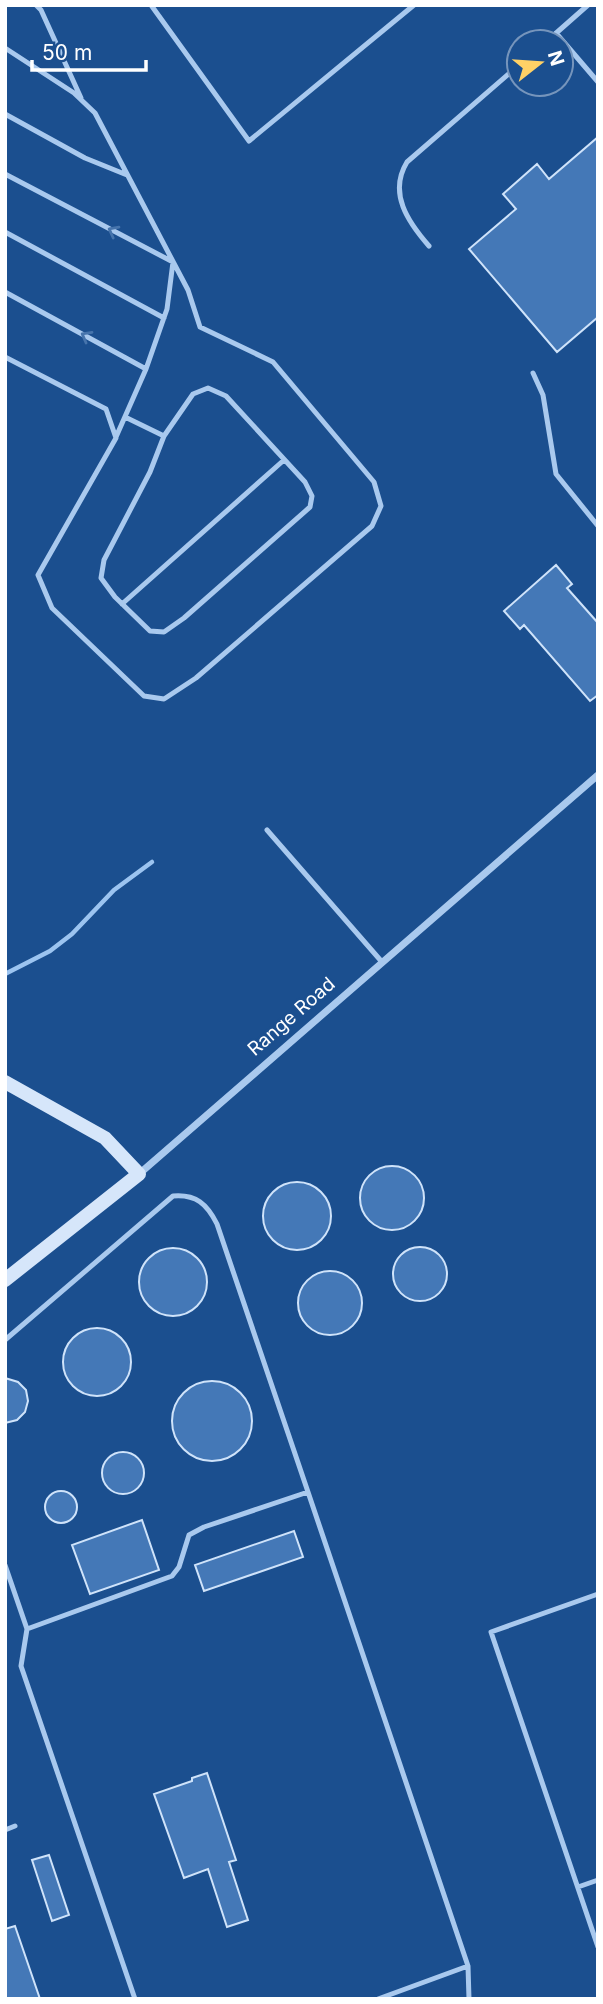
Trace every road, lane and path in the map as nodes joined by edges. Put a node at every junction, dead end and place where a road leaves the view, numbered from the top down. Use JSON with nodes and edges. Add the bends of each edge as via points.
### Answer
{"nodes":[{"id":1,"x":36,"y":5,"type":"edge"},
{"id":2,"x":151,"y":5,"type":"edge"},
{"id":3,"x":414,"y":5,"type":"edge"},
{"id":4,"x":588,"y":5,"type":"edge"},
{"id":5,"x":562,"y":28,"type":"edge"},
{"id":6,"x":5,"y":48,"type":"edge"},
{"id":7,"x":575,"y":55,"type":"edge"},
{"id":8,"x":505,"y":77,"type":"edge"},
{"id":9,"x":598,"y":82,"type":"edge"},
{"id":10,"x":82,"y":100,"type":"junction"},
{"id":11,"x":5,"y":114,"type":"edge"},
{"id":12,"x":5,"y":174,"type":"edge"},
{"id":13,"x":128,"y":176,"type":"junction"},
{"id":14,"x":5,"y":232,"type":"edge"},
{"id":15,"x":429,"y":246,"type":"dead end"},
{"id":16,"x":173,"y":262,"type":"junction"},
{"id":17,"x":5,"y":292,"type":"edge"},
{"id":18,"x":164,"y":318,"type":"junction"},
{"id":19,"x":5,"y":357,"type":"edge"},
{"id":20,"x":146,"y":369,"type":"junction"},
{"id":21,"x":533,"y":373,"type":"dead end"},
{"id":22,"x":125,"y":416,"type":"junction"},
{"id":23,"x":164,"y":436,"type":"junction"},
{"id":24,"x":116,"y":438,"type":"junction"},
{"id":25,"x":284,"y":460,"type":"junction"},
{"id":26,"x":598,"y":526,"type":"edge"},
{"id":27,"x":122,"y":604,"type":"junction"},
{"id":28,"x":598,"y":775,"type":"edge"},
{"id":29,"x":267,"y":830,"type":"dead end"},
{"id":30,"x":382,"y":962,"type":"junction"},
{"id":31,"x":5,"y":1082,"type":"edge"},
{"id":32,"x":138,"y":1174,"type":"junction"},
{"id":33,"x":5,"y":1280,"type":"edge"},
{"id":34,"x":5,"y":1340,"type":"edge"},
{"id":35,"x":308,"y":1492,"type":"junction"},
{"id":36,"x":5,"y":1564,"type":"edge"},
{"id":37,"x":598,"y":1594,"type":"edge"},
{"id":38,"x":27,"y":1629,"type":"junction"},
{"id":39,"x":15,"y":1826,"type":"dead end"},
{"id":40,"x":5,"y":1830,"type":"edge"},
{"id":41,"x":598,"y":1880,"type":"edge"},
{"id":42,"x":578,"y":1887,"type":"junction"},
{"id":43,"x":598,"y":1947,"type":"edge"},
{"id":44,"x":468,"y":1966,"type":"junction"},
{"id":45,"x":135,"y":1999,"type":"edge"},
{"id":46,"x":378,"y":1999,"type":"edge"},
{"id":47,"x":468,"y":1999,"type":"edge"}],
"edges":[{"from":1,"to":10,"type":"lane"},
{"from":2,"to":3,"type":"lane","via":[[249,141]]},
{"from":4,"to":5,"type":"lane"},
{"from":6,"to":10,"type":"lane"},
{"from":7,"to":9,"type":"lane"},
{"from":8,"to":15,"type":"lane","via":[[402,170],[400,201]]},
{"from":10,"to":13,"type":"lane","via":[[95,113]]},
{"from":11,"to":13,"type":"lane"},
{"from":16,"to":12,"type":"lane","one_way":true},
{"from":13,"to":16,"type":"lane"},
{"from":14,"to":18,"type":"lane"},
{"from":16,"to":18,"type":"lane"},
{"from":16,"to":24,"type":"lane","via":[[200,327],[274,362],[374,482],[381,506],[372,526],[196,678],[164,699],[144,696],[52,608],[37,575]]},
{"from":20,"to":17,"type":"lane","one_way":true},
{"from":18,"to":20,"type":"lane"},
{"from":19,"to":24,"type":"lane","via":[[106,409]]},
{"from":20,"to":22,"type":"lane"},
{"from":21,"to":26,"type":"lane","via":[[543,396],[556,474]]},
{"from":22,"to":23,"type":"lane"},
{"from":22,"to":24,"type":"lane"},
{"from":23,"to":25,"type":"lane","via":[[193,394],[208,388],[226,396]]},
{"from":23,"to":27,"type":"lane","via":[[104,560],[101,578]]},
{"from":25,"to":27,"type":"lane"},
{"from":25,"to":27,"type":"lane","via":[[305,482],[312,495],[310,508],[164,632],[150,631]]},
{"from":28,"to":30,"type":"street","name":"Range Road"},
{"from":29,"to":30,"type":"lane"},
{"from":30,"to":32,"type":"street","name":"Range Road"},
{"from":31,"to":32,"type":"street","via":[[105,1138]]},
{"from":32,"to":33,"type":"street","name":"Range Road"},
{"from":34,"to":35,"type":"lane","via":[[173,1196],[201,1200],[217,1224]]},
{"from":35,"to":38,"type":"lane","via":[[189,1535],[180,1567],[172,1576]]},
{"from":35,"to":44,"type":"lane"},
{"from":36,"to":38,"type":"lane"},
{"from":37,"to":42,"type":"lane","via":[[491,1632]]},
{"from":38,"to":45,"type":"lane","via":[[21,1666]]},
{"from":39,"to":40,"type":"lane"},
{"from":41,"to":42,"type":"lane"},
{"from":42,"to":43,"type":"lane"},
{"from":44,"to":46,"type":"lane"},
{"from":44,"to":47,"type":"lane"}]}
